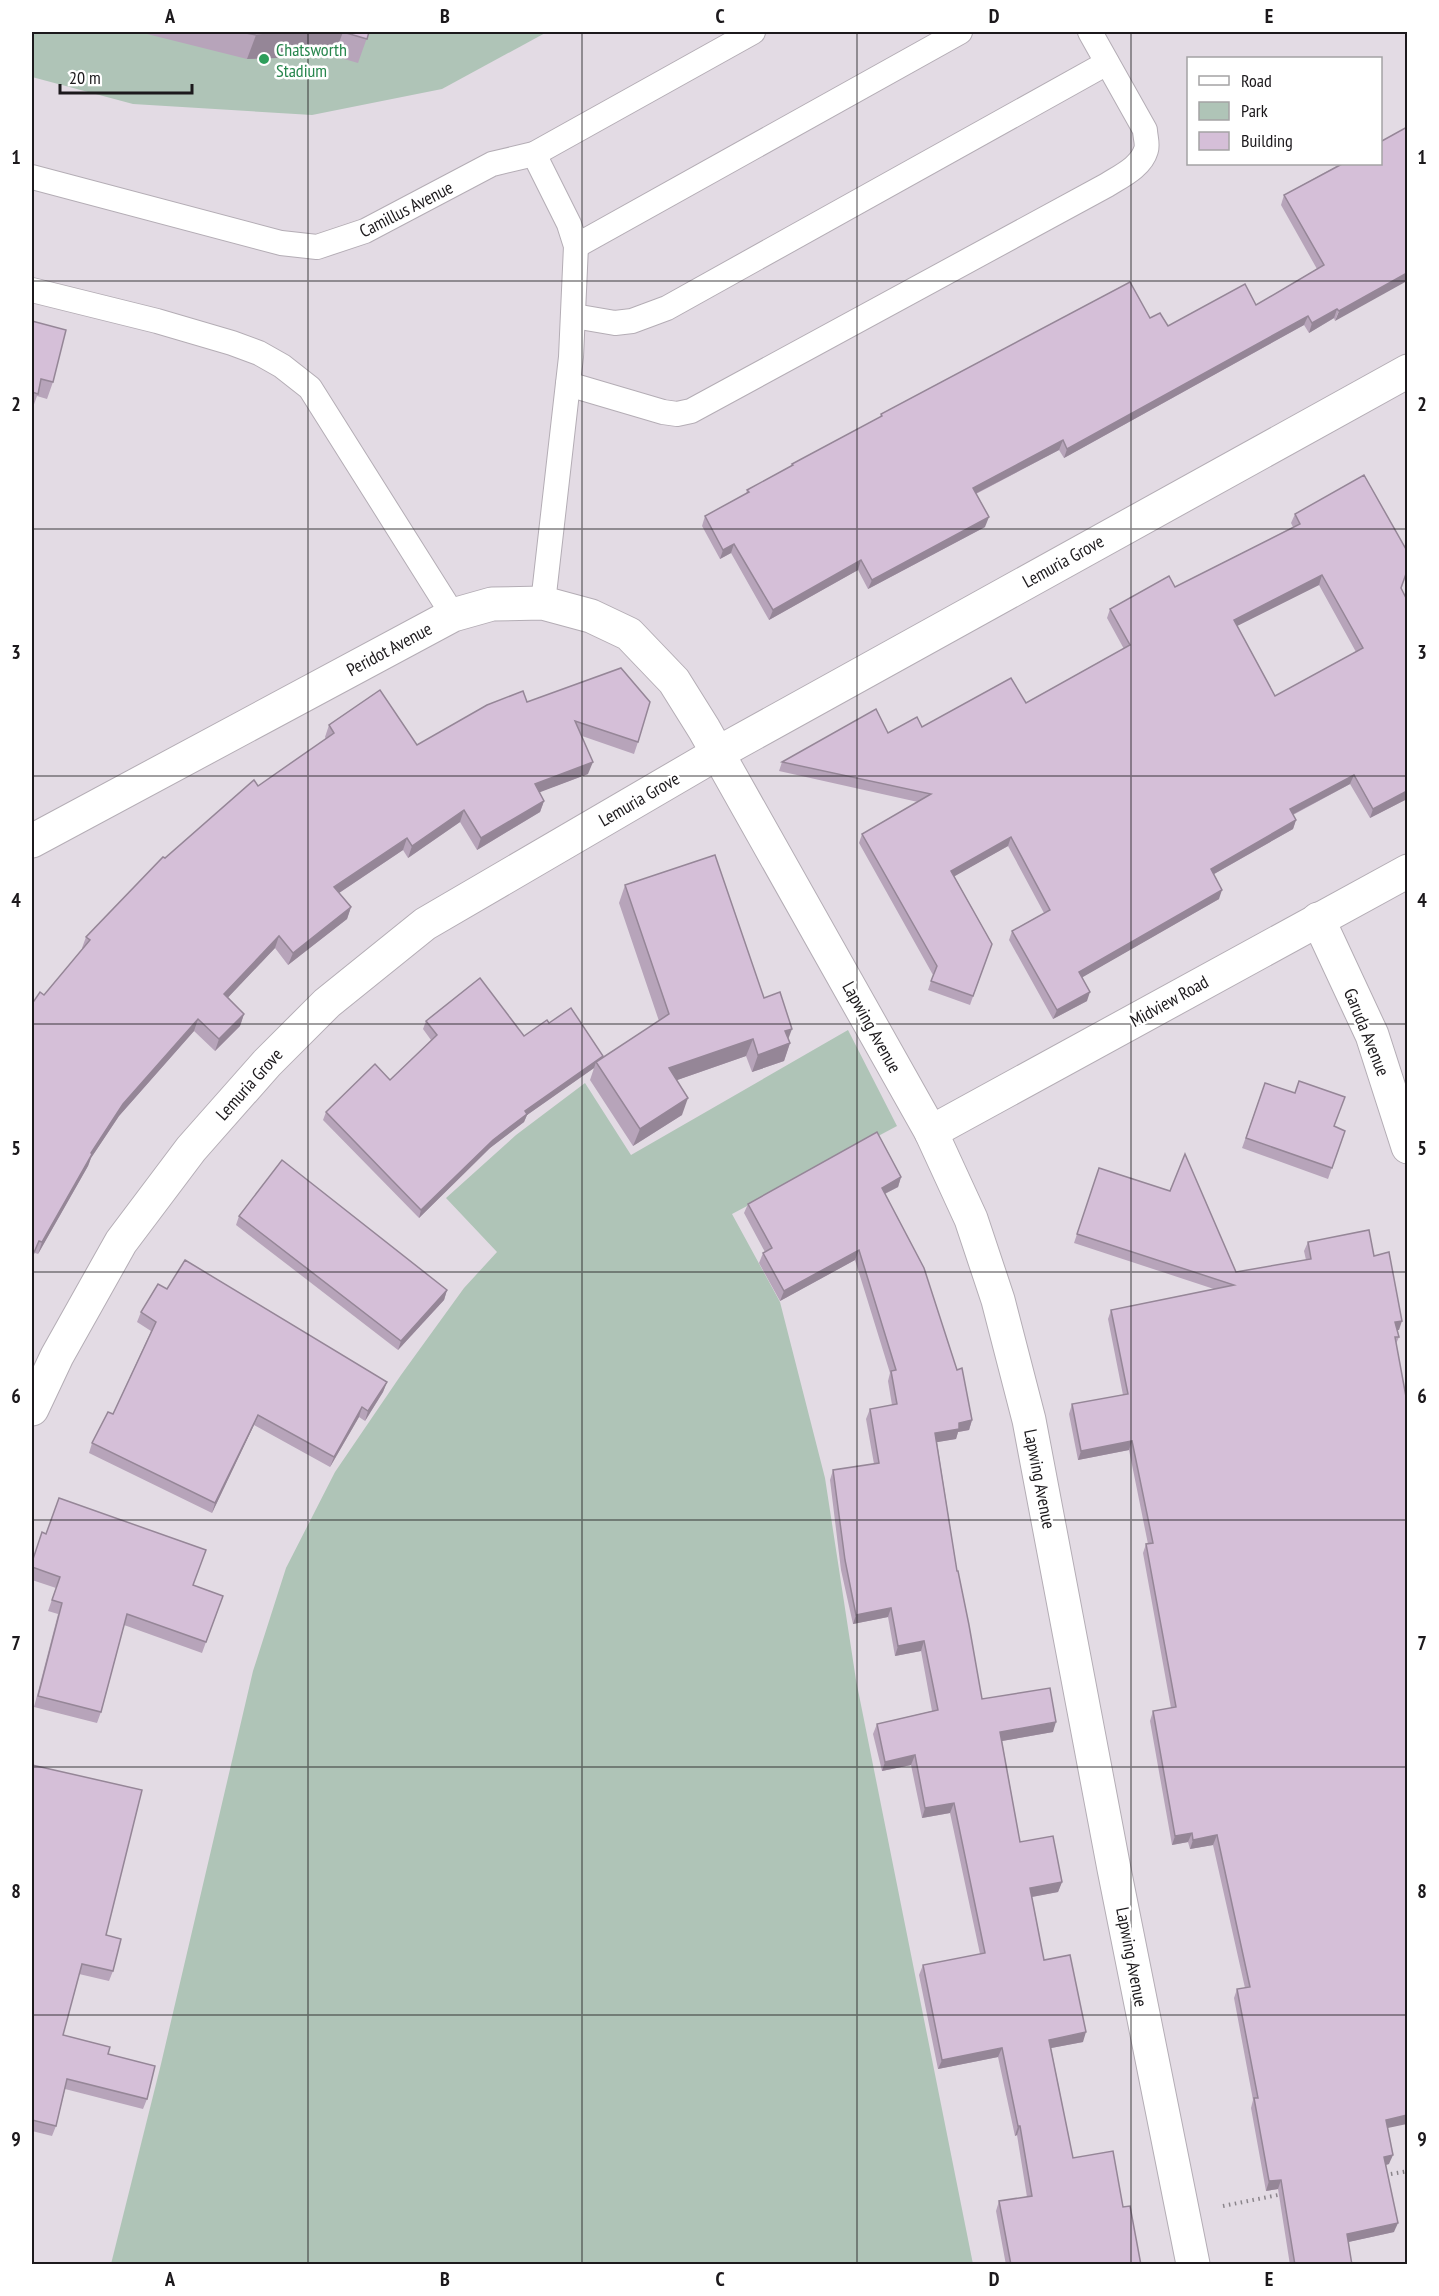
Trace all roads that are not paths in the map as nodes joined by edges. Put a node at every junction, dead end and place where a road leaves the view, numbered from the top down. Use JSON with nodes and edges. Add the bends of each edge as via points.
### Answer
{"nodes":[{"id":1,"x":753,"y":32,"type":"edge"},
{"id":2,"x":960,"y":32,"type":"edge"},
{"id":3,"x":1089,"y":32,"type":"edge"},
{"id":4,"x":1107,"y":63,"type":"junction"},
{"id":5,"x":534,"y":154,"type":"junction"},
{"id":6,"x":32,"y":177,"type":"edge"},
{"id":7,"x":576,"y":246,"type":"junction"},
{"id":8,"x":32,"y":290,"type":"edge"},
{"id":9,"x":573,"y":316,"type":"junction"},
{"id":10,"x":1407,"y":371,"type":"edge"},
{"id":11,"x":568,"y":384,"type":"junction"},
{"id":12,"x":543,"y":603,"type":"junction"},
{"id":13,"x":453,"y":615,"type":"junction"},
{"id":14,"x":717,"y":753,"type":"junction"},
{"id":15,"x":32,"y":841,"type":"edge"},
{"id":16,"x":1407,"y":871,"type":"edge"},
{"id":17,"x":1318,"y":919,"type":"junction"},
{"id":18,"x":931,"y":1132,"type":"junction"},
{"id":19,"x":1407,"y":1147,"type":"edge"},
{"id":20,"x":32,"y":1409,"type":"edge"},
{"id":21,"x":1193,"y":2265,"type":"edge"}],
"edges":[{"from":1,"to":5,"type":"lane","name":"Camillus Avenue"},
{"from":2,"to":7,"type":"lane"},
{"from":3,"to":4,"type":"lane"},
{"from":4,"to":9,"type":"lane","via":[[667,308],[615,323]]},
{"from":4,"to":11,"type":"lane","via":[[1145,130],[1147,148],[1139,162],[1107,185],[691,411],[663,412]]},
{"from":5,"to":6,"type":"lane","name":"Camillus Avenue","via":[[492,165],[365,231],[317,247],[281,243]]},
{"from":5,"to":7,"type":"lane"},
{"from":7,"to":9,"type":"lane"},
{"from":8,"to":13,"type":"lane","via":[[232,343],[282,366],[310,388]]},
{"from":9,"to":11,"type":"lane"},
{"from":10,"to":14,"type":"street","name":"Lemuria Grove"},
{"from":11,"to":12,"type":"lane"},
{"from":12,"to":13,"type":"street","name":"Peridot Avenue","via":[[492,604]]},
{"from":12,"to":14,"type":"street","name":"Peridot Avenue","via":[[591,616],[629,634],[674,681]]},
{"from":13,"to":15,"type":"street","name":"Peridot Avenue"},
{"from":14,"to":18,"type":"street","name":"Lapwing Avenue"},
{"from":14,"to":20,"type":"street","name":"Lemuria Grove","via":[[425,924],[327,1003],[267,1063],[191,1149],[122,1242],[57,1356]]},
{"from":16,"to":17,"type":"street","name":"Midview Road"},
{"from":17,"to":18,"type":"street","name":"Midview Road"},
{"from":17,"to":19,"type":"street","name":"Garuda Avenue","via":[[1372,1035]]},
{"from":18,"to":21,"type":"street","name":"Lapwing Avenue","via":[[971,1219],[998,1300],[1029,1420]]}]}
